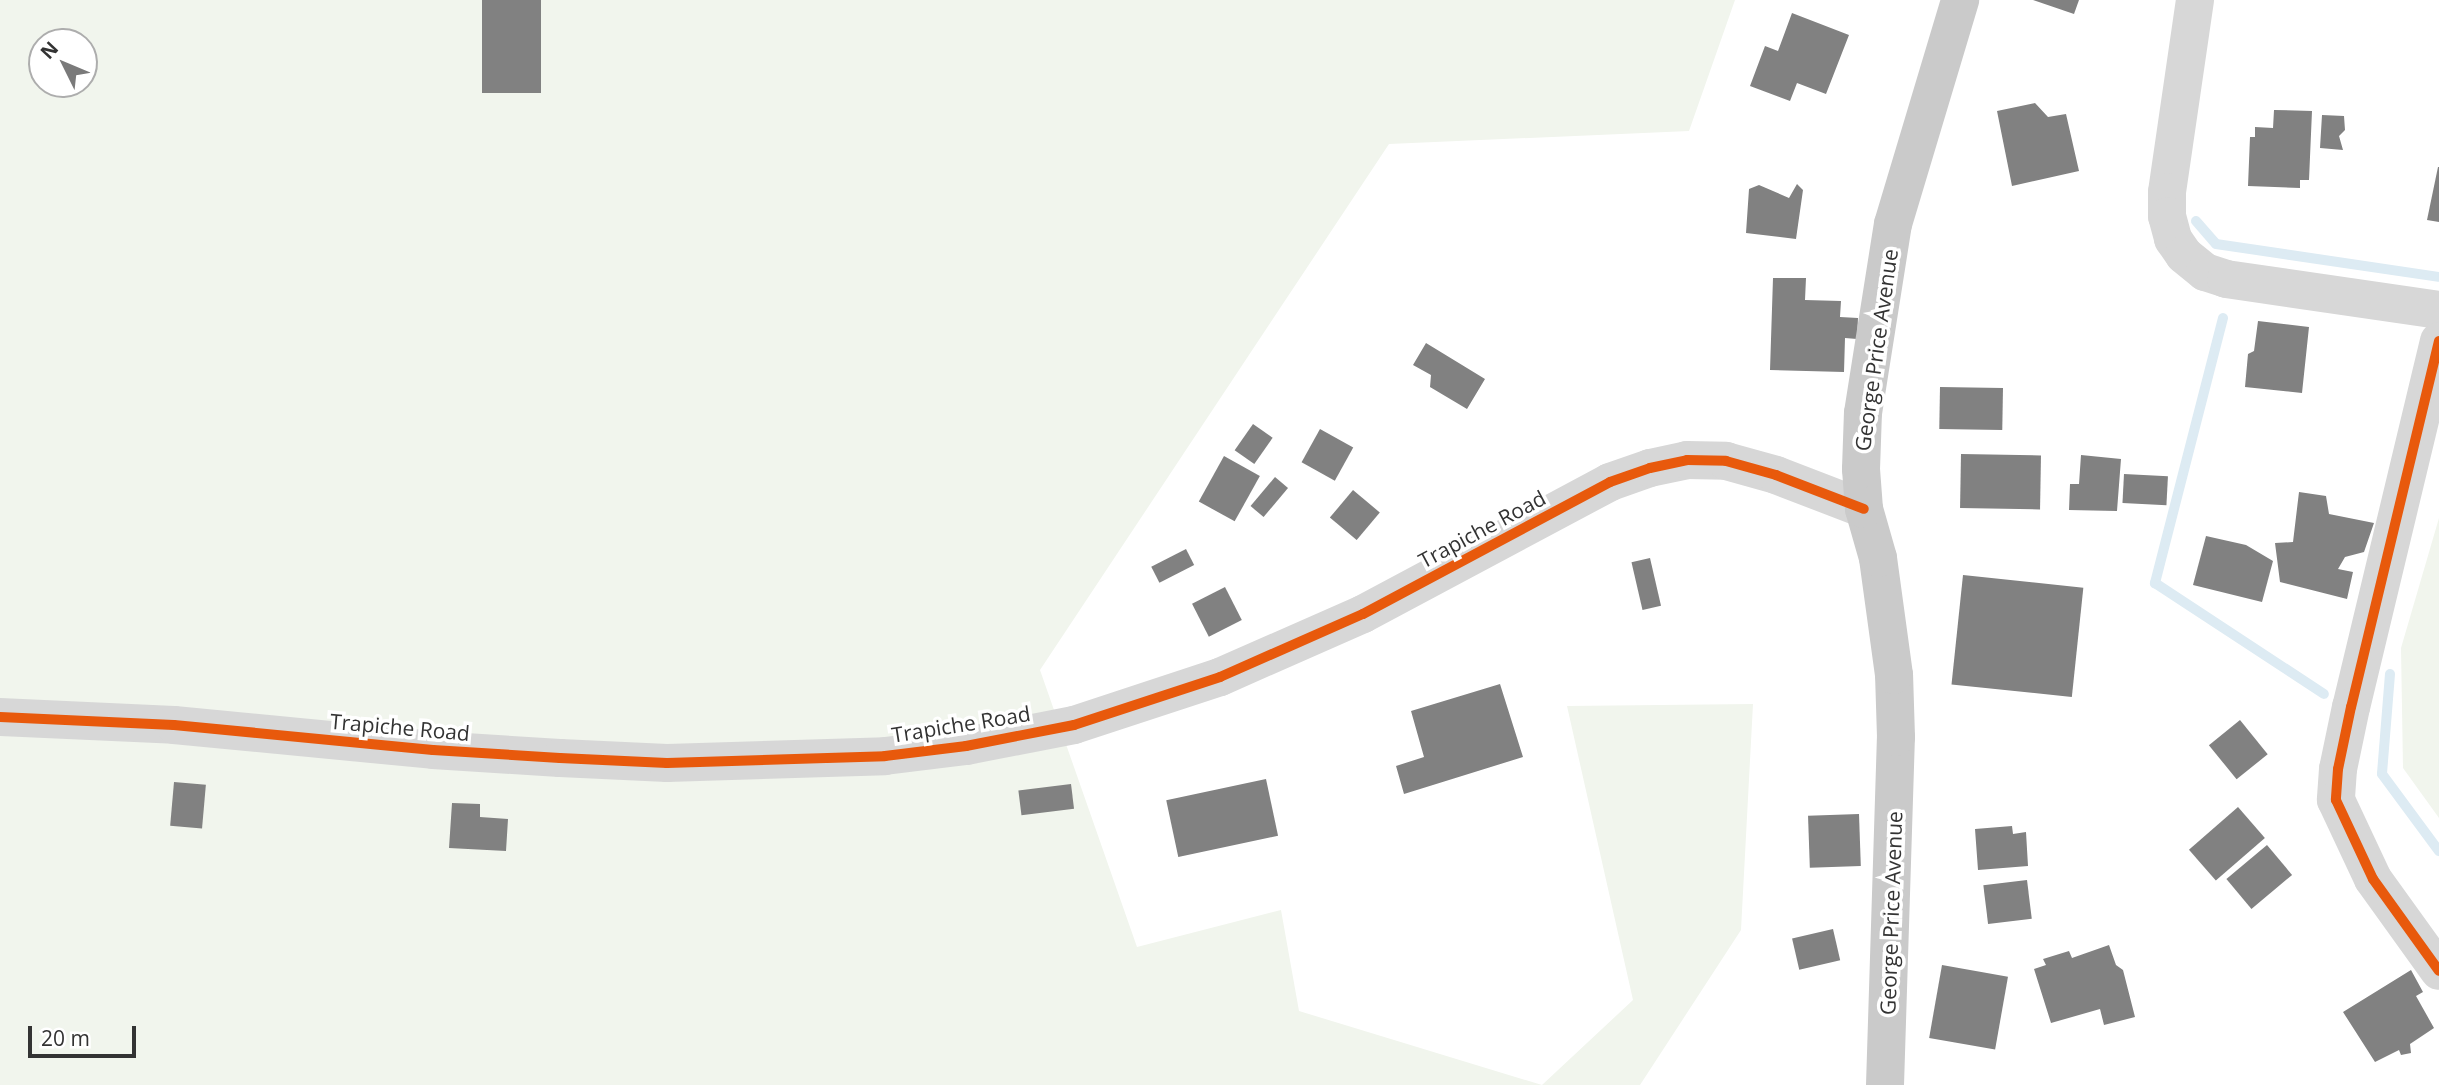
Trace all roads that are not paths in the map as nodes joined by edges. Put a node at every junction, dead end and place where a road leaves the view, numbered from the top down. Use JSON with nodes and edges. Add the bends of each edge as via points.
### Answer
{"nodes":[{"id":1,"x":1960,"y":0,"type":"edge"},
{"id":2,"x":2195,"y":0,"type":"edge"},
{"id":3,"x":2439,"y":310,"type":"edge"},
{"id":4,"x":2439,"y":341,"type":"edge"},
{"id":5,"x":1864,"y":509,"type":"junction"},
{"id":6,"x":0,"y":717,"type":"edge"},
{"id":7,"x":2439,"y":971,"type":"edge"},
{"id":8,"x":1885,"y":1085,"type":"edge"}],
"edges":[{"from":1,"to":5,"type":"main road","name":"George Price Avenue","via":[[1893,223],[1863,413],[1860,469]]},
{"from":2,"to":3,"type":"street","via":[[2167,192],[2173,239],[2184,256],[2205,272],[2226,279]]},
{"from":4,"to":7,"type":"street","via":[[2343,744],[2336,800],[2373,879]]},
{"from":5,"to":6,"type":"street","name":"Trapiche Road","via":[[1726,461],[1687,460],[1650,468],[1610,482],[1363,614],[1220,677],[1074,724],[966,746],[885,756],[667,763],[433,750],[174,725]]},
{"from":5,"to":8,"type":"main road","name":"George Price Avenue","via":[[1883,584],[1894,675]]}]}
